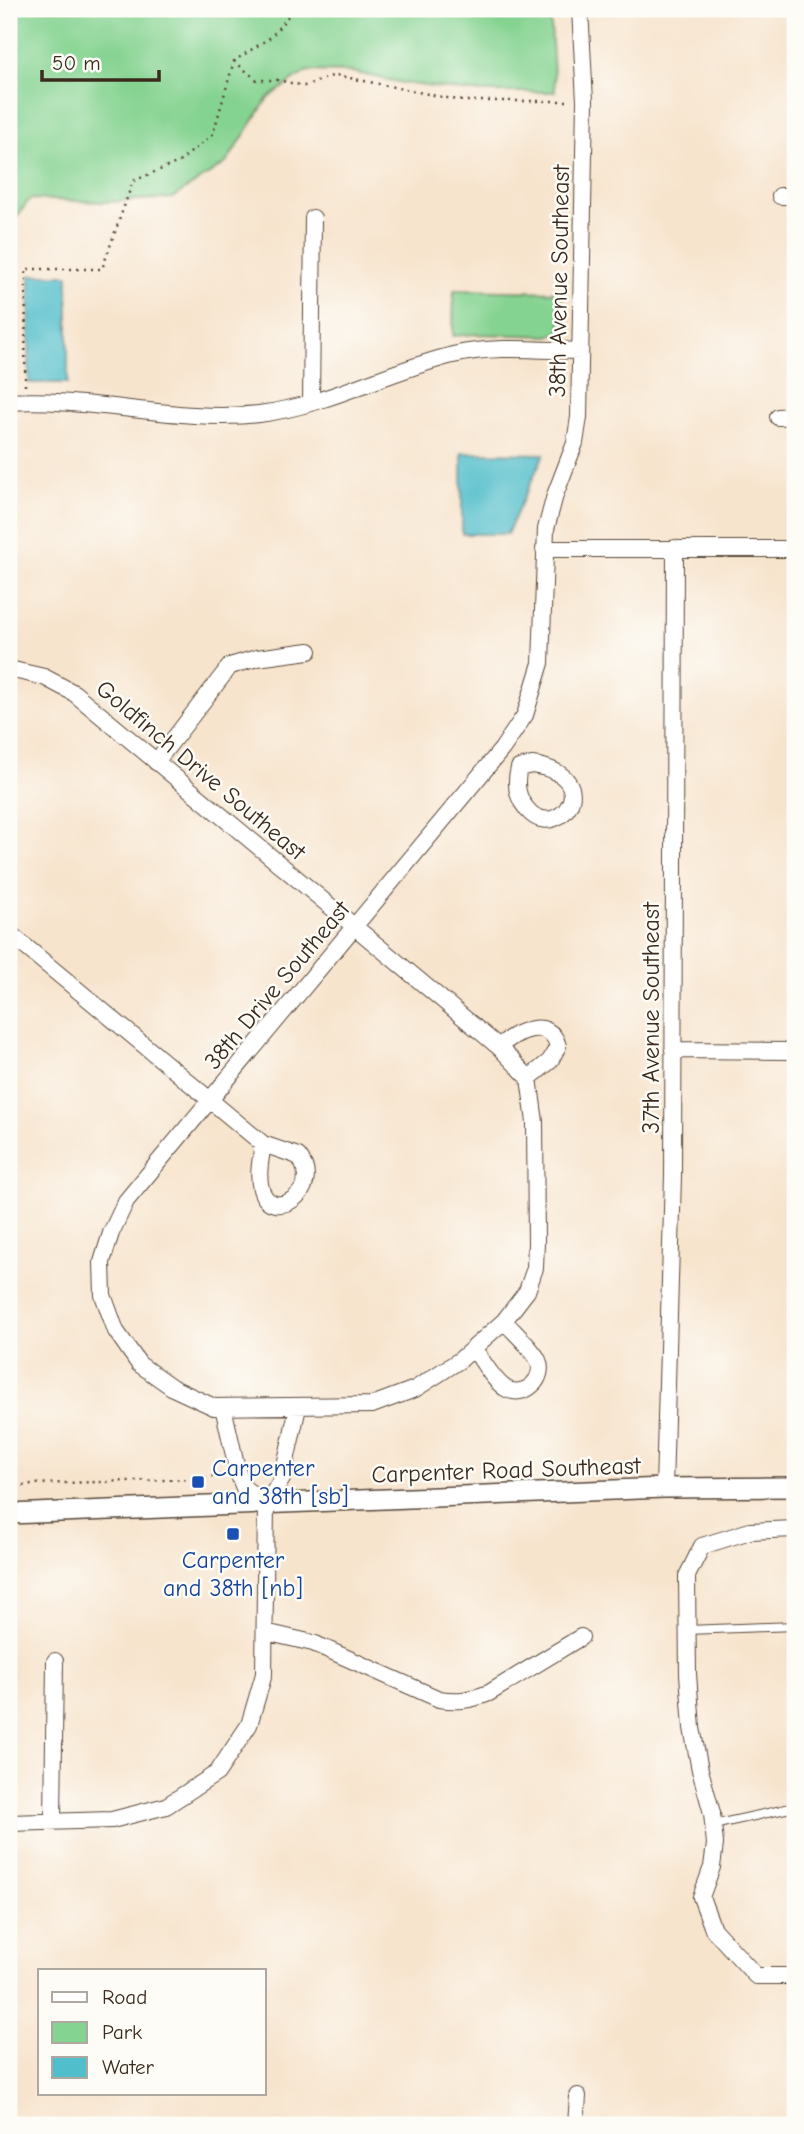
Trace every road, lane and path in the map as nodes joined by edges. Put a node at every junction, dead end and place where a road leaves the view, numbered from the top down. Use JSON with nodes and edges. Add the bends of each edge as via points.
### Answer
{"nodes":[{"id":1,"x":294,"y":9,"type":"edge"},
{"id":2,"x":580,"y":9,"type":"edge"},
{"id":3,"x":234,"y":61,"type":"junction"},
{"id":4,"x":585,"y":101,"type":"junction"},
{"id":5,"x":313,"y":218,"type":"dead end"},
{"id":6,"x":580,"y":351,"type":"junction"},
{"id":7,"x":17,"y":402,"type":"edge"},
{"id":8,"x":311,"y":403,"type":"junction"},
{"id":9,"x":795,"y":416,"type":"edge"},
{"id":10,"x":778,"y":417,"type":"dead end"},
{"id":11,"x":675,"y":548,"type":"junction"},
{"id":12,"x":544,"y":549,"type":"junction"},
{"id":13,"x":795,"y":549,"type":"edge"},
{"id":14,"x":309,"y":650,"type":"dead end"},
{"id":15,"x":9,"y":668,"type":"edge"},
{"id":16,"x":502,"y":749,"type":"junction"},
{"id":17,"x":156,"y":762,"type":"junction"},
{"id":18,"x":519,"y":768,"type":"dead end"},
{"id":19,"x":354,"y":928,"type":"junction"},
{"id":20,"x":9,"y":933,"type":"edge"},
{"id":21,"x":499,"y":1047,"type":"junction"},
{"id":22,"x":674,"y":1050,"type":"junction"},
{"id":23,"x":795,"y":1051,"type":"edge"},
{"id":24,"x":529,"y":1078,"type":"junction"},
{"id":25,"x":211,"y":1100,"type":"junction"},
{"id":26,"x":263,"y":1144,"type":"dead end"},
{"id":27,"x":504,"y":1321,"type":"junction"},
{"id":28,"x":474,"y":1349,"type":"junction"},
{"id":29,"x":223,"y":1407,"type":"junction"},
{"id":30,"x":298,"y":1407,"type":"junction"},
{"id":31,"x":225,"y":1475,"type":"dead end"},
{"id":32,"x":795,"y":1487,"type":"edge"},
{"id":33,"x":9,"y":1488,"type":"edge"},
{"id":34,"x":664,"y":1488,"type":"junction"},
{"id":35,"x":266,"y":1504,"type":"junction"},
{"id":36,"x":9,"y":1514,"type":"edge"},
{"id":37,"x":795,"y":1529,"type":"edge"},
{"id":38,"x":795,"y":1626,"type":"edge"},
{"id":39,"x":687,"y":1630,"type":"junction"},
{"id":40,"x":265,"y":1632,"type":"junction"},
{"id":41,"x":581,"y":1637,"type":"dead end"},
{"id":42,"x":55,"y":1661,"type":"dead end"},
{"id":43,"x":795,"y":1807,"type":"edge"},
{"id":44,"x":53,"y":1821,"type":"junction"},
{"id":45,"x":9,"y":1823,"type":"edge"},
{"id":46,"x":713,"y":1825,"type":"junction"},
{"id":47,"x":795,"y":1976,"type":"edge"},
{"id":48,"x":578,"y":2096,"type":"dead end"},
{"id":49,"x":576,"y":2125,"type":"edge"}],
"edges":[{"from":1,"to":3,"type":"path","via":[[271,37]]},
{"from":2,"to":4,"type":"street","name":"38th Avenue Southeast"},
{"from":3,"to":4,"type":"path","via":[[257,80],[304,86],[335,75],[462,101]]},
{"from":3,"to":7,"type":"path","via":[[213,134],[179,162],[133,181],[102,268],[26,270]]},
{"from":4,"to":6,"type":"street","name":"38th Avenue Southeast"},
{"from":5,"to":8,"type":"street"},
{"from":6,"to":8,"type":"street","via":[[468,352]]},
{"from":6,"to":12,"type":"street","name":"38th Avenue Southeast","via":[[575,443],[550,512]]},
{"from":7,"to":8,"type":"street","via":[[60,401],[235,415]]},
{"from":9,"to":10,"type":"street"},
{"from":11,"to":12,"type":"street"},
{"from":11,"to":13,"type":"street"},
{"from":11,"to":22,"type":"street","name":"37th Avenue Southeast"},
{"from":12,"to":16,"type":"street","name":"38th Drive Southeast","via":[[541,663],[525,715]]},
{"from":14,"to":17,"type":"street","via":[[230,666]]},
{"from":15,"to":17,"type":"street","name":"Goldfinch Drive Southeast","via":[[44,677],[74,693]]},
{"from":16,"to":18,"type":"street"},
{"from":16,"to":19,"type":"street","name":"38th Drive Southeast"},
{"from":17,"to":19,"type":"street","name":"Goldfinch Drive Southeast"},
{"from":19,"to":21,"type":"street","name":"Goldfinch Drive Southeast"},
{"from":19,"to":25,"type":"street","name":"38th Drive Southeast"},
{"from":20,"to":25,"type":"street"},
{"from":21,"to":24,"type":"street","name":"Goldfinch Drive Southeast"},
{"from":21,"to":24,"type":"street","via":[[521,1031],[542,1029],[554,1036],[558,1046],[554,1057]]},
{"from":22,"to":23,"type":"street"},
{"from":22,"to":34,"type":"street","name":"37th Avenue Southeast"},
{"from":24,"to":27,"type":"street","name":"38th Drive Southeast","via":[[534,1122],[535,1268],[527,1291]]},
{"from":25,"to":26,"type":"street"},
{"from":25,"to":29,"type":"street","name":"38th Drive Southeast","via":[[126,1201],[102,1262],[103,1295],[116,1331],[139,1364],[173,1388]]},
{"from":27,"to":28,"type":"street","name":"38th Drive Southeast"},
{"from":27,"to":28,"type":"street","via":[[537,1359],[540,1368],[533,1385],[516,1392],[507,1389]]},
{"from":28,"to":30,"type":"street","name":"38th Drive Southeast","via":[[415,1389],[372,1405]]},
{"from":29,"to":30,"type":"street","name":"38th Drive Southeast"},
{"from":29,"to":35,"type":"street","via":[[244,1488]]},
{"from":30,"to":35,"type":"street","via":[[282,1479]]},
{"from":31,"to":33,"type":"path"},
{"from":32,"to":34,"type":"street","name":"Carpenter Road Southeast"},
{"from":34,"to":35,"type":"street","name":"Carpenter Road Southeast"},
{"from":35,"to":36,"type":"street","name":"Carpenter Road Southeast"},
{"from":35,"to":40,"type":"street"},
{"from":37,"to":39,"type":"street","via":[[750,1531],[702,1546],[687,1576]]},
{"from":38,"to":39,"type":"lane"},
{"from":39,"to":46,"type":"street","via":[[692,1728]]},
{"from":40,"to":41,"type":"street","via":[[313,1643],[439,1699],[456,1701],[489,1693]]},
{"from":40,"to":44,"type":"street","via":[[264,1674],[249,1725],[217,1773],[166,1806],[112,1820]]},
{"from":42,"to":44,"type":"street"},
{"from":43,"to":46,"type":"lane"},
{"from":44,"to":45,"type":"street"},
{"from":46,"to":47,"type":"street","via":[[712,1867],[701,1897],[713,1929],[756,1976]]},
{"from":48,"to":49,"type":"street"}]}
